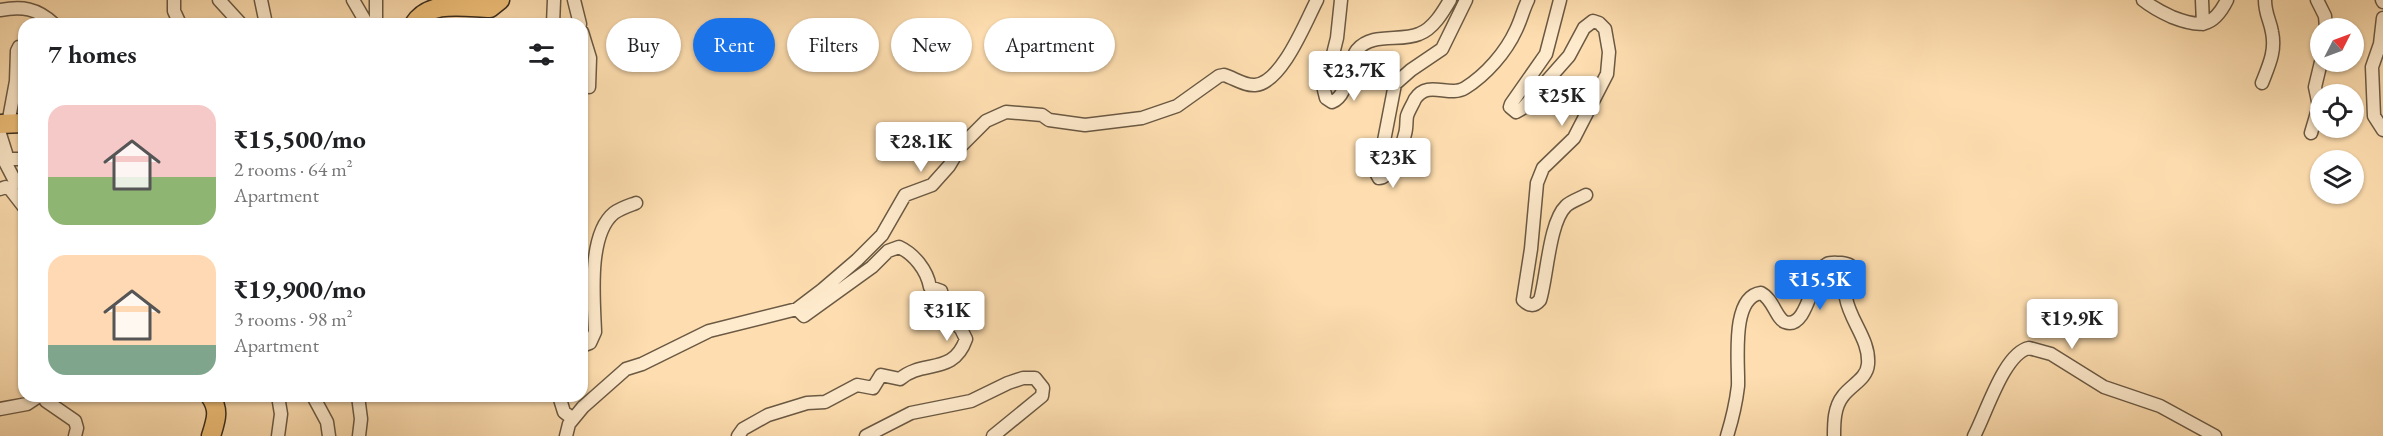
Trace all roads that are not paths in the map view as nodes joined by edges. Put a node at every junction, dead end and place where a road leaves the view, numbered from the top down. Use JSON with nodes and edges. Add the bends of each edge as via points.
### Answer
{"nodes":[{"id":1,"x":174,"y":0,"type":"edge"},
{"id":2,"x":219,"y":0,"type":"edge"},
{"id":3,"x":261,"y":0,"type":"edge"},
{"id":4,"x":353,"y":0,"type":"edge"},
{"id":5,"x":376,"y":0,"type":"edge"},
{"id":6,"x":500,"y":0,"type":"edge"},
{"id":7,"x":554,"y":0,"type":"edge"},
{"id":8,"x":574,"y":0,"type":"edge"},
{"id":9,"x":1317,"y":0,"type":"edge"},
{"id":10,"x":1341,"y":0,"type":"edge"},
{"id":11,"x":1450,"y":0,"type":"edge"},
{"id":12,"x":1466,"y":0,"type":"edge"},
{"id":13,"x":1528,"y":0,"type":"edge"},
{"id":14,"x":1560,"y":0,"type":"edge"},
{"id":15,"x":2143,"y":0,"type":"edge"},
{"id":16,"x":2202,"y":0,"type":"edge"},
{"id":17,"x":2227,"y":0,"type":"edge"},
{"id":18,"x":2265,"y":0,"type":"edge"},
{"id":19,"x":2318,"y":0,"type":"edge"},
{"id":20,"x":0,"y":10,"type":"edge"},
{"id":21,"x":46,"y":18,"type":"edge"},
{"id":22,"x":177,"y":18,"type":"edge"},
{"id":23,"x":236,"y":18,"type":"edge"},
{"id":24,"x":265,"y":18,"type":"edge"},
{"id":25,"x":364,"y":18,"type":"edge"},
{"id":26,"x":376,"y":18,"type":"edge"},
{"id":27,"x":417,"y":18,"type":"edge"},
{"id":28,"x":553,"y":18,"type":"edge"},
{"id":29,"x":578,"y":18,"type":"edge"},
{"id":30,"x":2325,"y":18,"type":"edge"},
{"id":31,"x":2383,"y":18,"type":"edge"},
{"id":32,"x":2203,"y":24,"type":"junction"},
{"id":33,"x":18,"y":48,"type":"edge"},
{"id":34,"x":588,"y":52,"type":"edge"},
{"id":35,"x":2262,"y":82,"type":"dead end"},
{"id":36,"x":589,"y":87,"type":"dead end"},
{"id":37,"x":8,"y":126,"type":"edge"},
{"id":38,"x":2383,"y":130,"type":"edge"},
{"id":39,"x":1,"y":159,"type":"edge"},
{"id":40,"x":18,"y":159,"type":"edge"},
{"id":41,"x":13,"y":185,"type":"edge"},
{"id":42,"x":1586,"y":195,"type":"dead end"},
{"id":43,"x":636,"y":203,"type":"dead end"},
{"id":44,"x":797,"y":309,"type":"junction"},
{"id":45,"x":588,"y":344,"type":"edge"},
{"id":46,"x":30,"y":402,"type":"edge"},
{"id":47,"x":47,"y":402,"type":"edge"},
{"id":48,"x":214,"y":402,"type":"edge"},
{"id":49,"x":279,"y":402,"type":"edge"},
{"id":50,"x":316,"y":402,"type":"edge"},
{"id":51,"x":359,"y":402,"type":"edge"},
{"id":52,"x":561,"y":402,"type":"edge"},
{"id":53,"x":0,"y":409,"type":"edge"},
{"id":54,"x":573,"y":419,"type":"junction"},
{"id":55,"x":75,"y":436,"type":"edge"},
{"id":56,"x":211,"y":436,"type":"edge"},
{"id":57,"x":278,"y":436,"type":"edge"},
{"id":58,"x":329,"y":436,"type":"edge"},
{"id":59,"x":359,"y":436,"type":"edge"},
{"id":60,"x":567,"y":436,"type":"edge"},
{"id":61,"x":738,"y":436,"type":"edge"},
{"id":62,"x":866,"y":436,"type":"edge"},
{"id":63,"x":993,"y":436,"type":"edge"},
{"id":64,"x":1727,"y":436,"type":"edge"},
{"id":65,"x":1834,"y":436,"type":"edge"},
{"id":66,"x":1974,"y":436,"type":"edge"},
{"id":67,"x":2215,"y":436,"type":"edge"}],
"edges":[{"from":1,"to":22,"type":"street"},
{"from":2,"to":23,"type":"street"},
{"from":3,"to":24,"type":"street"},
{"from":4,"to":25,"type":"street"},
{"from":5,"to":26,"type":"street"},
{"from":6,"to":27,"type":"highway","via":[[490,8],[454,3],[435,5]]},
{"from":7,"to":28,"type":"street"},
{"from":8,"to":29,"type":"street"},
{"from":9,"to":44,"type":"street","via":[[1284,62],[1267,80],[1254,86],[1219,76],[1178,106],[1120,122],[1085,125],[1006,112],[986,121],[932,185],[900,200],[888,228],[857,260]]},
{"from":10,"to":11,"type":"street","via":[[1337,38],[1324,90],[1332,102],[1340,96],[1359,48],[1372,40],[1419,34],[1428,29]]},
{"from":12,"to":13,"type":"street","via":[[1442,49],[1395,84],[1383,146],[1374,169],[1379,178],[1386,177],[1392,168],[1417,96],[1428,89],[1455,91],[1472,83],[1510,42]]},
{"from":14,"to":42,"type":"street","via":[[1546,54],[1511,104],[1512,111],[1523,108],[1569,56],[1584,28],[1593,21],[1605,29],[1609,62],[1607,74],[1574,138],[1543,168],[1537,183],[1523,300],[1530,305],[1540,300],[1561,212]]},
{"from":15,"to":32,"type":"street","via":[[2156,11],[2186,23]]},
{"from":16,"to":32,"type":"street"},
{"from":17,"to":32,"type":"street","via":[[2218,16]]},
{"from":18,"to":35,"type":"street","via":[[2274,48]]},
{"from":19,"to":30,"type":"street"},
{"from":20,"to":21,"type":"street","via":[[26,8]]},
{"from":31,"to":38,"type":"street","via":[[2372,68],[2374,116]]},
{"from":33,"to":37,"type":"street"},
{"from":34,"to":36,"type":"street"},
{"from":37,"to":39,"type":"street","via":[[6,153]]},
{"from":39,"to":40,"type":"street"},
{"from":39,"to":41,"type":"street"},
{"from":43,"to":45,"type":"street","via":[[609,218],[597,245],[595,333]]},
{"from":44,"to":54,"type":"street","via":[[709,332],[626,369]]},
{"from":44,"to":61,"type":"street","via":[[804,316],[898,247],[918,261],[930,287],[941,291],[939,307],[966,339],[963,348],[946,364],[912,370],[900,379],[881,375],[873,388],[857,385],[825,402],[790,407],[768,415]]},
{"from":46,"to":53,"type":"street"},
{"from":47,"to":55,"type":"street","via":[[75,421]]},
{"from":48,"to":56,"type":"highway","via":[[217,417]]},
{"from":49,"to":57,"type":"street"},
{"from":50,"to":58,"type":"street","via":[[327,422]]},
{"from":51,"to":59,"type":"street"},
{"from":52,"to":54,"type":"street","via":[[564,412]]},
{"from":54,"to":60,"type":"street"},
{"from":62,"to":63,"type":"street","via":[[911,413],[971,401],[1008,382],[1035,378],[1043,388],[1042,396]]},
{"from":64,"to":65,"type":"street","via":[[1737,393],[1738,330],[1747,302],[1761,293],[1785,321],[1795,321],[1802,315],[1821,270],[1826,264],[1838,263],[1850,264],[1857,272],[1846,298],[1860,328],[1868,363],[1864,376],[1842,396]]},
{"from":66,"to":67,"type":"street","via":[[2008,366],[2016,354],[2029,348],[2051,354],[2104,387],[2160,406]]}]}
